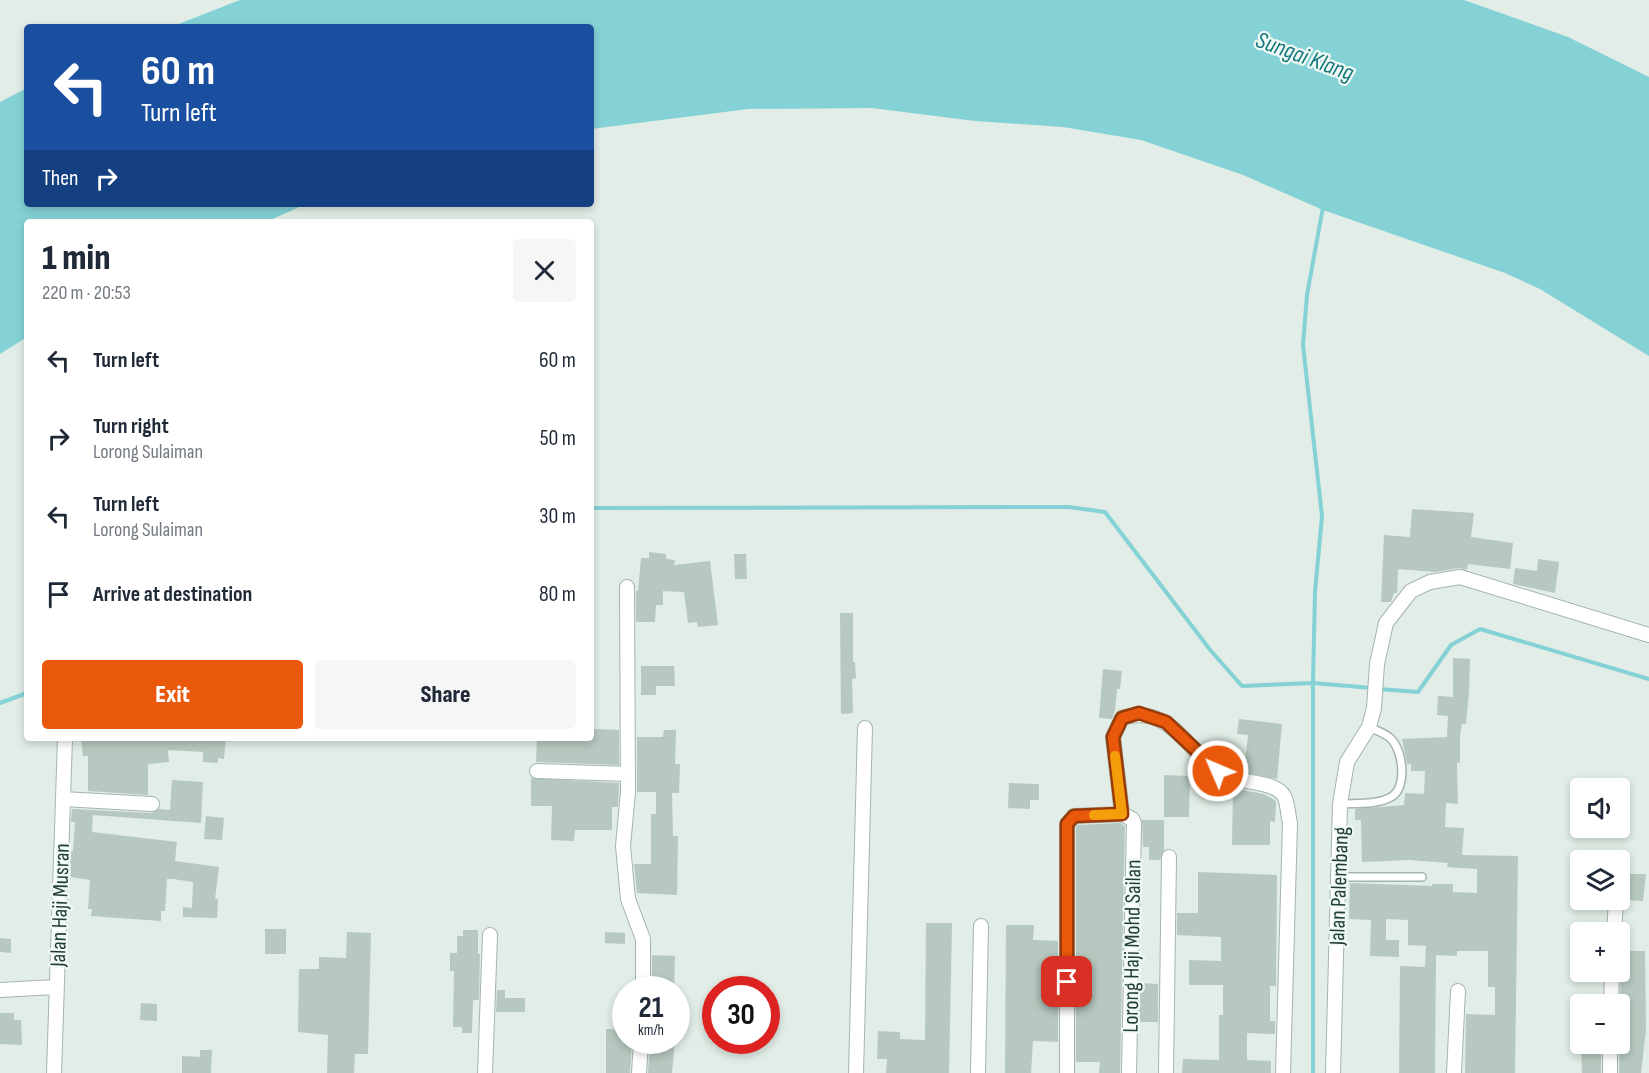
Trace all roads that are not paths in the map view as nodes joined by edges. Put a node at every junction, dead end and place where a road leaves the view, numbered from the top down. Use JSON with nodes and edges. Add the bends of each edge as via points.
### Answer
{"nodes":[{"id":1,"x":627,"y":587,"type":"dead end"},
{"id":2,"x":1649,"y":635,"type":"edge"},
{"id":3,"x":1369,"y":727,"type":"junction"},
{"id":4,"x":865,"y":728,"type":"dead end"},
{"id":5,"x":65,"y":741,"type":"edge"},
{"id":6,"x":537,"y":771,"type":"dead end"},
{"id":7,"x":628,"y":774,"type":"junction"},
{"id":8,"x":63,"y":799,"type":"junction"},
{"id":9,"x":152,"y":804,"type":"dead end"},
{"id":10,"x":1340,"y":804,"type":"junction"},
{"id":11,"x":1127,"y":817,"type":"junction"},
{"id":12,"x":1169,"y":857,"type":"dead end"},
{"id":13,"x":1422,"y":876,"type":"dead end"},
{"id":14,"x":1338,"y":877,"type":"junction"},
{"id":15,"x":981,"y":926,"type":"dead end"},
{"id":16,"x":490,"y":935,"type":"dead end"},
{"id":17,"x":643,"y":976,"type":"edge"},
{"id":18,"x":56,"y":987,"type":"junction"},
{"id":19,"x":0,"y":990,"type":"edge"},
{"id":20,"x":1458,"y":991,"type":"dead end"},
{"id":21,"x":640,"y":1054,"type":"edge"},
{"id":22,"x":1610,"y":1054,"type":"edge"},
{"id":23,"x":54,"y":1073,"type":"edge"},
{"id":24,"x":485,"y":1073,"type":"edge"},
{"id":25,"x":639,"y":1073,"type":"edge"},
{"id":26,"x":856,"y":1073,"type":"edge"},
{"id":27,"x":978,"y":1073,"type":"edge"},
{"id":28,"x":1067,"y":1073,"type":"edge"},
{"id":29,"x":1129,"y":1073,"type":"edge"},
{"id":30,"x":1166,"y":1073,"type":"edge"},
{"id":31,"x":1283,"y":1073,"type":"edge"},
{"id":32,"x":1333,"y":1073,"type":"edge"},
{"id":33,"x":1454,"y":1073,"type":"edge"},
{"id":34,"x":1610,"y":1073,"type":"edge"}],
"edges":[{"from":1,"to":7,"type":"street"},
{"from":2,"to":3,"type":"street","name":"Jalan Palembang","via":[[1460,578],[1430,582],[1412,591],[1386,623]]},
{"from":3,"to":10,"type":"street","name":"Jalan Palembang","via":[[1347,762]]},
{"from":3,"to":10,"type":"lane","via":[[1390,738],[1396,747],[1401,787],[1389,799]]},
{"from":4,"to":26,"type":"street"},
{"from":5,"to":8,"type":"street","name":"Jalan Haji Musran"},
{"from":6,"to":7,"type":"street"},
{"from":7,"to":17,"type":"street","via":[[623,846],[628,899],[643,939]]},
{"from":8,"to":9,"type":"street"},
{"from":8,"to":18,"type":"street","name":"Jalan Haji Musran"},
{"from":10,"to":14,"type":"street","name":"Jalan Palembang"},
{"from":11,"to":28,"type":"street","via":[[1074,816],[1067,824]]},
{"from":11,"to":29,"type":"street","name":"Lorong Haji Mohd Sailan"},
{"from":11,"to":31,"type":"street","name":"Lorong Haji Mohd Sailan","via":[[1113,737],[1122,718],[1139,713],[1166,722],[1218,771],[1275,788],[1284,797],[1290,823]]},
{"from":12,"to":30,"type":"street"},
{"from":13,"to":14,"type":"lane"},
{"from":14,"to":32,"type":"street","name":"Jalan Palembang"},
{"from":15,"to":27,"type":"street"},
{"from":16,"to":24,"type":"street"},
{"from":18,"to":19,"type":"street"},
{"from":18,"to":23,"type":"street","name":"Jalan Haji Musran"},
{"from":20,"to":33,"type":"street"},
{"from":21,"to":25,"type":"street"},
{"from":22,"to":34,"type":"street"}]}
